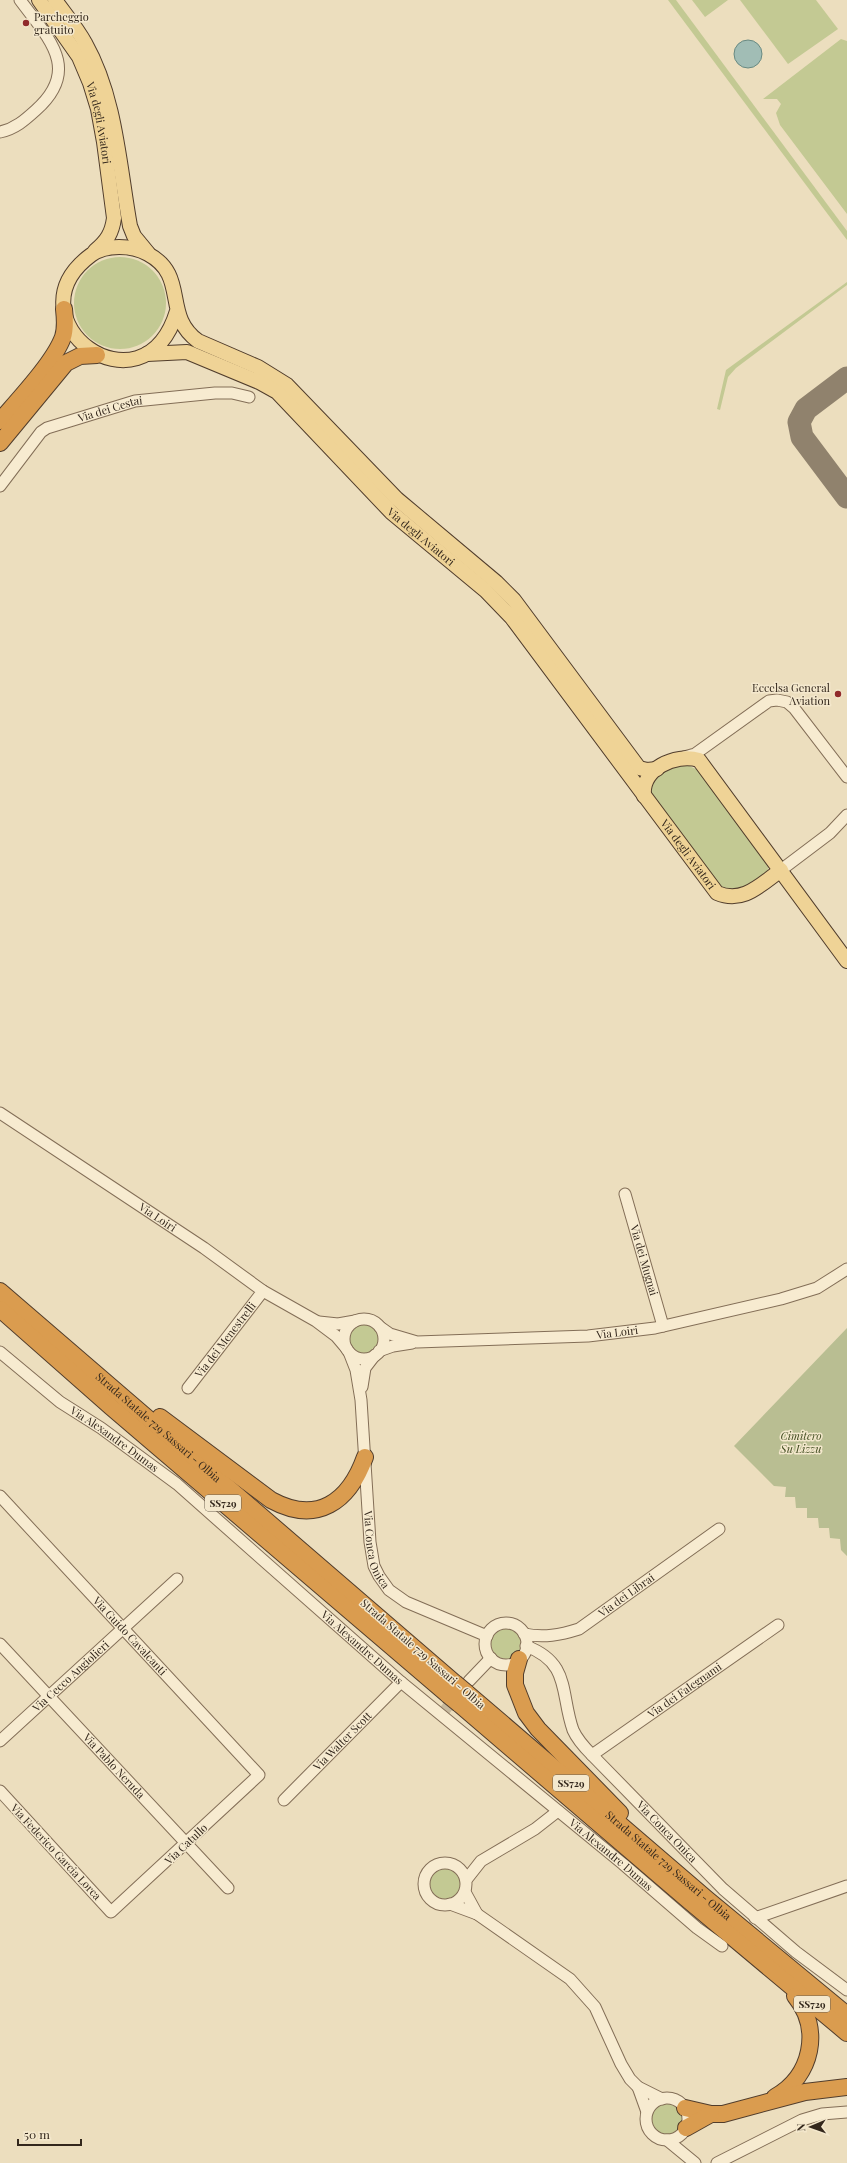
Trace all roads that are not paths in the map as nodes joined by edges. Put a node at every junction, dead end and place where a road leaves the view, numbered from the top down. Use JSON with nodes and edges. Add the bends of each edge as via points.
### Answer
{"nodes":[{"id":1,"x":20,"y":0,"type":"edge"},
{"id":2,"x":39,"y":0,"type":"edge"},
{"id":3,"x":55,"y":0,"type":"edge"},
{"id":4,"x":0,"y":132,"type":"edge"},
{"id":5,"x":93,"y":254,"type":"junction"},
{"id":6,"x":148,"y":254,"type":"junction"},
{"id":7,"x":64,"y":309,"type":"junction"},
{"id":8,"x":177,"y":311,"type":"junction"},
{"id":9,"x":146,"y":354,"type":"junction"},
{"id":10,"x":97,"y":355,"type":"junction"},
{"id":11,"x":250,"y":397,"type":"dead end"},
{"id":12,"x":0,"y":421,"type":"edge"},
{"id":13,"x":0,"y":442,"type":"edge"},
{"id":14,"x":0,"y":486,"type":"edge"},
{"id":15,"x":680,"y":758,"type":"junction"},
{"id":16,"x":657,"y":769,"type":"junction"},
{"id":17,"x":847,"y":777,"type":"edge"},
{"id":18,"x":644,"y":796,"type":"junction"},
{"id":19,"x":847,"y":815,"type":"edge"},
{"id":20,"x":780,"y":870,"type":"junction"},
{"id":21,"x":847,"y":961,"type":"edge"},
{"id":22,"x":0,"y":1114,"type":"edge"},
{"id":23,"x":625,"y":1194,"type":"dead end"},
{"id":24,"x":847,"y":1269,"type":"edge"},
{"id":25,"x":0,"y":1291,"type":"edge"},
{"id":26,"x":263,"y":1291,"type":"junction"},
{"id":27,"x":0,"y":1309,"type":"edge"},
{"id":28,"x":316,"y":1321,"type":"junction"},
{"id":29,"x":355,"y":1321,"type":"junction"},
{"id":30,"x":663,"y":1326,"type":"junction"},
{"id":31,"x":380,"y":1327,"type":"junction"},
{"id":32,"x":417,"y":1342,"type":"junction"},
{"id":33,"x":65,"y":1347,"type":"junction"},
{"id":34,"x":348,"y":1350,"type":"junction"},
{"id":35,"x":0,"y":1352,"type":"edge"},
{"id":36,"x":377,"y":1353,"type":"junction"},
{"id":37,"x":188,"y":1388,"type":"dead end"},
{"id":38,"x":361,"y":1400,"type":"junction"},
{"id":39,"x":365,"y":1457,"type":"junction"},
{"id":40,"x":0,"y":1496,"type":"edge"},
{"id":41,"x":719,"y":1529,"type":"dead end"},
{"id":42,"x":177,"y":1579,"type":"dead end"},
{"id":43,"x":778,"y":1625,"type":"dead end"},
{"id":44,"x":122,"y":1628,"type":"junction"},
{"id":45,"x":524,"y":1634,"type":"junction"},
{"id":46,"x":487,"y":1636,"type":"junction"},
{"id":47,"x":0,"y":1644,"type":"edge"},
{"id":48,"x":523,"y":1653,"type":"junction"},
{"id":49,"x":491,"y":1658,"type":"junction"},
{"id":50,"x":401,"y":1682,"type":"junction"},
{"id":51,"x":48,"y":1696,"type":"junction"},
{"id":52,"x":455,"y":1697,"type":"junction"},
{"id":53,"x":0,"y":1741,"type":"edge"},
{"id":54,"x":592,"y":1755,"type":"junction"},
{"id":55,"x":259,"y":1775,"type":"joint"},
{"id":56,"x":0,"y":1791,"type":"edge"},
{"id":57,"x":284,"y":1800,"type":"dead end"},
{"id":58,"x":558,"y":1811,"type":"junction"},
{"id":59,"x":187,"y":1844,"type":"junction"},
{"id":60,"x":481,"y":1861,"type":"junction"},
{"id":61,"x":456,"y":1865,"type":"junction"},
{"id":62,"x":676,"y":1872,"type":"junction"},
{"id":63,"x":466,"y":1880,"type":"junction"},
{"id":64,"x":847,"y":1886,"type":"edge"},
{"id":65,"x":228,"y":1888,"type":"dead end"},
{"id":66,"x":465,"y":1892,"type":"junction"},
{"id":67,"x":450,"y":1904,"type":"junction"},
{"id":68,"x":111,"y":1912,"type":"joint"},
{"id":69,"x":477,"y":1914,"type":"junction"},
{"id":70,"x":755,"y":1918,"type":"junction"},
{"id":71,"x":722,"y":1946,"type":"dead end"},
{"id":72,"x":778,"y":1975,"type":"junction"},
{"id":73,"x":847,"y":1990,"type":"edge"},
{"id":74,"x":847,"y":2015,"type":"edge"},
{"id":75,"x":847,"y":2033,"type":"edge"},
{"id":76,"x":638,"y":2087,"type":"junction"},
{"id":77,"x":847,"y":2087,"type":"edge"},
{"id":78,"x":662,"y":2099,"type":"junction"},
{"id":79,"x":767,"y":2102,"type":"junction"},
{"id":80,"x":684,"y":2108,"type":"junction"},
{"id":81,"x":647,"y":2112,"type":"junction"},
{"id":82,"x":847,"y":2112,"type":"edge"},
{"id":83,"x":711,"y":2114,"type":"junction"},
{"id":84,"x":683,"y":2132,"type":"junction"},
{"id":85,"x":667,"y":2140,"type":"junction"},
{"id":86,"x":692,"y":2161,"type":"edge"},
{"id":87,"x":717,"y":2163,"type":"edge"}],
"edges":[{"from":1,"to":4,"type":"street","via":[[51,42],[58,64],[59,80],[51,94],[22,122]]},
{"from":2,"to":5,"type":"main road","name":"Via degli Aviatori","via":[[80,57],[98,110],[114,218],[108,240]]},
{"from":3,"to":6,"type":"main road","name":"Via degli Aviatori","via":[[85,43],[96,65],[111,114],[130,226],[134,236]]},
{"from":5,"to":6,"type":"main road","via":[[111,247],[130,247]]},
{"from":5,"to":7,"type":"main road","via":[[80,264],[70,277],[65,292]]},
{"from":6,"to":8,"type":"main road","via":[[162,264],[171,278],[176,294]]},
{"from":7,"to":10,"type":"main road","via":[[68,325],[76,338]]},
{"from":7,"to":12,"type":"highway","via":[[64,330],[60,343],[46,365]]},
{"from":8,"to":9,"type":"main road","via":[[171,328],[161,343]]},
{"from":8,"to":16,"type":"main road","name":"Via degli Aviatori","via":[[188,334],[198,341],[258,367],[288,385],[397,499],[496,582],[514,600],[639,768]]},
{"from":9,"to":10,"type":"main road","via":[[122,360]]},
{"from":9,"to":18,"type":"main road","name":"Via degli Aviatori","via":[[187,352],[277,392],[391,512],[499,604]]},
{"from":10,"to":13,"type":"highway","via":[[80,356],[66,363]]},
{"from":11,"to":14,"type":"street","name":"Via dei Cestai","via":[[215,393],[135,401],[47,428],[41,432]]},
{"from":15,"to":16,"type":"main road"},
{"from":15,"to":17,"type":"street","via":[[695,754],[756,708],[768,701],[777,700],[787,702],[794,708]]},
{"from":15,"to":20,"type":"main road","via":[[699,760]]},
{"from":16,"to":18,"type":"main road","via":[[645,781]]},
{"from":18,"to":20,"type":"main road","name":"Via degli Aviatori","via":[[717,893],[733,898],[741,896]]},
{"from":19,"to":20,"type":"street","via":[[830,833]]},
{"from":20,"to":21,"type":"main road"},
{"from":22,"to":26,"type":"street","name":"Via Loiri","via":[[204,1248]]},
{"from":23,"to":30,"type":"street","name":"Via dei Mugnai"},
{"from":24,"to":30,"type":"street","name":"Via Loiri","via":[[817,1288],[796,1295]]},
{"from":25,"to":33,"type":"highway","name":"Strada Statale 729 Sassari - Olbia","number":"SS729"},
{"from":26,"to":28,"type":"street","name":"Via Loiri"},
{"from":26,"to":37,"type":"street","name":"Via dei Menestrelli"},
{"from":27,"to":52,"type":"highway","name":"Strada Statale 729 Sassari - Olbia","number":"SS729","via":[[128,1422]]},
{"from":28,"to":29,"type":"street","name":"Via Loiri","via":[[338,1324]]},
{"from":28,"to":34,"type":"street","name":"Via Loiri","via":[[336,1336]]},
{"from":29,"to":31,"type":"street","via":[[369,1319]]},
{"from":29,"to":34,"type":"street","via":[[346,1330],[344,1337]]},
{"from":30,"to":32,"type":"street","name":"Via Loiri","via":[[588,1336]]},
{"from":31,"to":32,"type":"street","name":"Via Loiri","via":[[395,1336]]},
{"from":31,"to":36,"type":"street","via":[[384,1340]]},
{"from":32,"to":36,"type":"street","via":[[393,1346]]},
{"from":33,"to":39,"type":"highway","via":[[282,1506],[297,1510],[314,1509],[334,1502],[358,1476]]},
{"from":33,"to":52,"type":"highway","name":"Strada Statale 729 Sassari - Olbia","number":"SS729"},
{"from":34,"to":36,"type":"street","via":[[363,1358]]},
{"from":34,"to":38,"type":"street","name":"Via Conca Onica","via":[[356,1370]]},
{"from":35,"to":50,"type":"street","name":"Via Alexandre Dumas","via":[[60,1402],[101,1428],[177,1484]]},
{"from":36,"to":38,"type":"street","name":"Via Conca Onica","via":[[365,1368]]},
{"from":38,"to":39,"type":"street","name":"Via Conca Onica"},
{"from":39,"to":46,"type":"street","name":"Via Conca Onica","via":[[370,1542],[374,1566],[379,1576],[389,1590],[406,1602]]},
{"from":40,"to":44,"type":"street","name":"Via Guido Cavalcanti"},
{"from":41,"to":45,"type":"street","name":"Via dei Librai","via":[[579,1630],[560,1636],[539,1637]]},
{"from":42,"to":44,"type":"street","name":"Via Cecco Angiolieri"},
{"from":43,"to":54,"type":"street","name":"Via dei Falegnami"},
{"from":44,"to":51,"type":"street","name":"Via Cecco Angiolieri"},
{"from":44,"to":55,"type":"street","name":"Via Guido Cavalcanti"},
{"from":45,"to":46,"type":"street","via":[[513,1624],[502,1623],[493,1628]]},
{"from":45,"to":48,"type":"street"},
{"from":46,"to":49,"type":"street","via":[[486,1650]]},
{"from":47,"to":51,"type":"street","name":"Via Pablo Neruda"},
{"from":48,"to":49,"type":"street","via":[[505,1664]]},
{"from":48,"to":54,"type":"street","name":"Via Conca Onica","via":[[544,1654],[552,1661],[558,1671],[574,1731]]},
{"from":48,"to":62,"type":"highway","via":[[515,1673],[515,1685],[526,1713],[538,1729]]},
{"from":49,"to":52,"type":"street"},
{"from":50,"to":52,"type":"street","name":"Via Alexandre Dumas"},
{"from":50,"to":57,"type":"street","name":"Via Walter Scott"},
{"from":51,"to":53,"type":"street","name":"Via Cecco Angiolieri"},
{"from":51,"to":59,"type":"street","name":"Via Pablo Neruda"},
{"from":52,"to":58,"type":"street","name":"Via Alexandre Dumas"},
{"from":52,"to":62,"type":"highway","name":"Strada Statale 729 Sassari - Olbia","number":"SS729"},
{"from":52,"to":72,"type":"highway","name":"Strada Statale 729 Sassari - Olbia","number":"SS729"},
{"from":54,"to":70,"type":"street","name":"Via Conca Onica","via":[[722,1889]]},
{"from":55,"to":59,"type":"street","name":"Via Catullo"},
{"from":56,"to":68,"type":"street","name":"Via Federico Garcia Lorca"},
{"from":58,"to":60,"type":"street","via":[[535,1829]]},
{"from":58,"to":71,"type":"street","name":"Via Alexandre Dumas"},
{"from":59,"to":65,"type":"street","name":"Via Pablo Neruda"},
{"from":59,"to":68,"type":"street","name":"Via Catullo"},
{"from":60,"to":61,"type":"street"},
{"from":60,"to":63,"type":"street"},
{"from":61,"to":63,"type":"street","via":[[464,1873]]},
{"from":61,"to":67,"type":"street","via":[[447,1862],[435,1865],[426,1875],[424,1882],[431,1900],[443,1905]]},
{"from":62,"to":74,"type":"highway","name":"Strada Statale 729 Sassari - Olbia","number":"SS729"},
{"from":63,"to":66,"type":"street"},
{"from":64,"to":70,"type":"street"},
{"from":66,"to":67,"type":"street","via":[[461,1898]]},
{"from":66,"to":69,"type":"street"},
{"from":67,"to":69,"type":"street"},
{"from":69,"to":76,"type":"street","via":[[551,1964],[584,1992],[596,2007],[621,2064]]},
{"from":70,"to":73,"type":"street","name":"Via Conca Onica"},
{"from":72,"to":75,"type":"highway","name":"Strada Statale 729 Sassari - Olbia","number":"SS729"},
{"from":72,"to":79,"type":"highway","via":[[803,2005],[809,2021],[811,2041],[808,2060],[797,2078],[784,2092]]},
{"from":76,"to":78,"type":"street"},
{"from":76,"to":81,"type":"street"},
{"from":77,"to":79,"type":"highway","via":[[805,2092]]},
{"from":78,"to":80,"type":"street","via":[[676,2100]]},
{"from":78,"to":81,"type":"street","via":[[654,2103]]},
{"from":79,"to":83,"type":"highway","via":[[736,2112]]},
{"from":80,"to":83,"type":"highway"},
{"from":80,"to":84,"type":"street","via":[[688,2119]]},
{"from":81,"to":85,"type":"street","via":[[646,2120],[650,2132]]},
{"from":82,"to":87,"type":"street","via":[[822,2114],[802,2120]]},
{"from":83,"to":84,"type":"highway"},
{"from":84,"to":85,"type":"street"},
{"from":84,"to":86,"type":"street"},
{"from":85,"to":86,"type":"street"}]}
